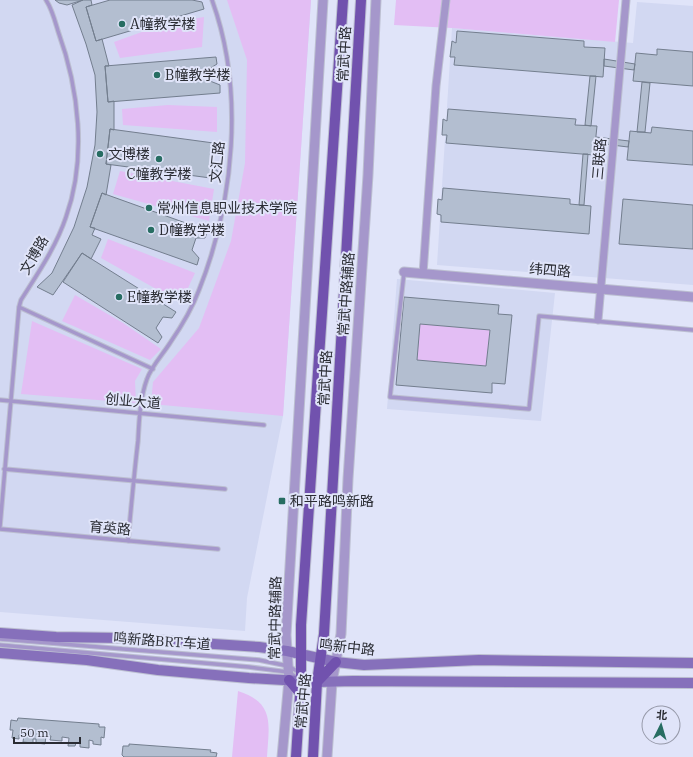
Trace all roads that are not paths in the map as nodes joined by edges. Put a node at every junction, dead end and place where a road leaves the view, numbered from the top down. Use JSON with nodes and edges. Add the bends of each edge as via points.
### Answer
{"nodes":[{"id":1,"x":46,"y":0,"type":"edge"},
{"id":2,"x":212,"y":0,"type":"edge"},
{"id":3,"x":323,"y":0,"type":"edge"},
{"id":4,"x":343,"y":0,"type":"edge"},
{"id":5,"x":361,"y":0,"type":"edge"},
{"id":6,"x":376,"y":0,"type":"edge"},
{"id":7,"x":446,"y":0,"type":"edge"},
{"id":8,"x":626,"y":0,"type":"edge"},
{"id":9,"x":404,"y":272,"type":"joint"},
{"id":10,"x":423,"y":274,"type":"junction"},
{"id":11,"x":600,"y":288,"type":"junction"},
{"id":12,"x":693,"y":297,"type":"edge"},
{"id":13,"x":19,"y":307,"type":"junction"},
{"id":14,"x":598,"y":320,"type":"junction"},
{"id":15,"x":693,"y":330,"type":"edge"},
{"id":16,"x":153,"y":368,"type":"junction"},
{"id":17,"x":0,"y":400,"type":"edge"},
{"id":18,"x":10,"y":401,"type":"junction"},
{"id":19,"x":141,"y":413,"type":"junction"},
{"id":20,"x":264,"y":424,"type":"dead end"},
{"id":21,"x":4,"y":469,"type":"junction"},
{"id":22,"x":134,"y":481,"type":"junction"},
{"id":23,"x":225,"y":489,"type":"dead end"},
{"id":24,"x":0,"y":526,"type":"edge"},
{"id":25,"x":0,"y":529,"type":"edge"},
{"id":26,"x":128,"y":541,"type":"junction"},
{"id":27,"x":218,"y":549,"type":"dead end"},
{"id":28,"x":0,"y":633,"type":"edge"},
{"id":29,"x":0,"y":639,"type":"edge"},
{"id":30,"x":0,"y":645,"type":"edge"},
{"id":31,"x":287,"y":651,"type":"junction"},
{"id":32,"x":0,"y":652,"type":"edge"},
{"id":33,"x":300,"y":655,"type":"junction"},
{"id":34,"x":321,"y":659,"type":"junction"},
{"id":35,"x":336,"y":662,"type":"junction"},
{"id":36,"x":693,"y":663,"type":"edge"},
{"id":37,"x":288,"y":673,"type":"junction"},
{"id":38,"x":301,"y":676,"type":"junction"},
{"id":39,"x":317,"y":682,"type":"junction"},
{"id":40,"x":332,"y":682,"type":"junction"},
{"id":41,"x":693,"y":683,"type":"edge"},
{"id":42,"x":300,"y":693,"type":"junction"},
{"id":43,"x":282,"y":757,"type":"edge"},
{"id":44,"x":296,"y":757,"type":"edge"},
{"id":45,"x":313,"y":757,"type":"edge"},
{"id":46,"x":327,"y":757,"type":"edge"}],
"edges":[{"from":1,"to":13,"type":"lane","name":"文博路","via":[[65,50],[73,83],[78,153],[67,217]]},
{"from":2,"to":16,"type":"lane","name":"文汇路","via":[[229,76],[232,118],[222,212],[199,290],[178,332]]},
{"from":3,"to":31,"type":"street","name":"常武中路辅路"},
{"from":4,"to":33,"type":"main road","name":"常武中路"},
{"from":5,"to":34,"type":"main road","name":"常武中路"},
{"from":6,"to":35,"type":"street","name":"常武中路辅路","via":[[368,182],[348,479],[341,634]]},
{"from":7,"to":10,"type":"street","via":[[436,86]]},
{"from":8,"to":11,"type":"street","name":"三联路"},
{"from":9,"to":10,"type":"street","name":"纬四路"},
{"from":9,"to":14,"type":"lane","via":[[390,397],[529,409],[539,316]]},
{"from":10,"to":11,"type":"street","name":"纬四路"},
{"from":11,"to":12,"type":"street","name":"纬四路"},
{"from":11,"to":14,"type":"street","name":"三联路"},
{"from":13,"to":16,"type":"lane"},
{"from":13,"to":18,"type":"lane","name":"文博路"},
{"from":14,"to":15,"type":"lane"},
{"from":16,"to":19,"type":"lane","name":"文汇路","via":[[146,382]]},
{"from":17,"to":18,"type":"lane","name":"创业大道"},
{"from":18,"to":19,"type":"lane","name":"创业大道"},
{"from":18,"to":21,"type":"lane","name":"文博路"},
{"from":19,"to":20,"type":"lane","name":"创业大道"},
{"from":19,"to":22,"type":"lane","name":"文汇路"},
{"from":21,"to":22,"type":"lane"},
{"from":21,"to":24,"type":"lane","name":"文博路"},
{"from":22,"to":23,"type":"lane"},
{"from":22,"to":26,"type":"lane","name":"文汇路"},
{"from":25,"to":26,"type":"lane","name":"育英路"},
{"from":26,"to":27,"type":"lane","name":"育英路"},
{"from":28,"to":31,"type":"main road","name":"鸣新中路","via":[[122,638]]},
{"from":29,"to":37,"type":"lane","name":"鸣新路BRT车道","via":[[259,660]]},
{"from":30,"to":37,"type":"lane","name":"鸣新路BRT车道","via":[[155,658]]},
{"from":31,"to":33,"type":"main road","name":"鸣新中路"},
{"from":31,"to":37,"type":"street","name":"常武中路辅路"},
{"from":32,"to":37,"type":"main road","via":[[158,670]]},
{"from":33,"to":34,"type":"main road","name":"鸣新中路"},
{"from":33,"to":38,"type":"main road","name":"常武中路"},
{"from":34,"to":35,"type":"main road","name":"鸣新中路"},
{"from":34,"to":39,"type":"main road","name":"常武中路"},
{"from":35,"to":36,"type":"main road","name":"鸣新中路","via":[[364,665],[478,660]]},
{"from":35,"to":39,"type":"main road"},
{"from":35,"to":40,"type":"street","name":"常武中路辅路"},
{"from":37,"to":38,"type":"main road"},
{"from":37,"to":38,"type":"lane","name":"鸣新路BRT车道"},
{"from":37,"to":42,"type":"main road"},
{"from":37,"to":43,"type":"street","name":"常武中路辅路"},
{"from":38,"to":39,"type":"main road"},
{"from":38,"to":42,"type":"main road","name":"常武中路"},
{"from":39,"to":40,"type":"main road"},
{"from":39,"to":45,"type":"main road","name":"常武中路"},
{"from":40,"to":41,"type":"main road"},
{"from":40,"to":46,"type":"street","name":"常武中路辅路"},
{"from":42,"to":44,"type":"main road","name":"常武中路"}]}
